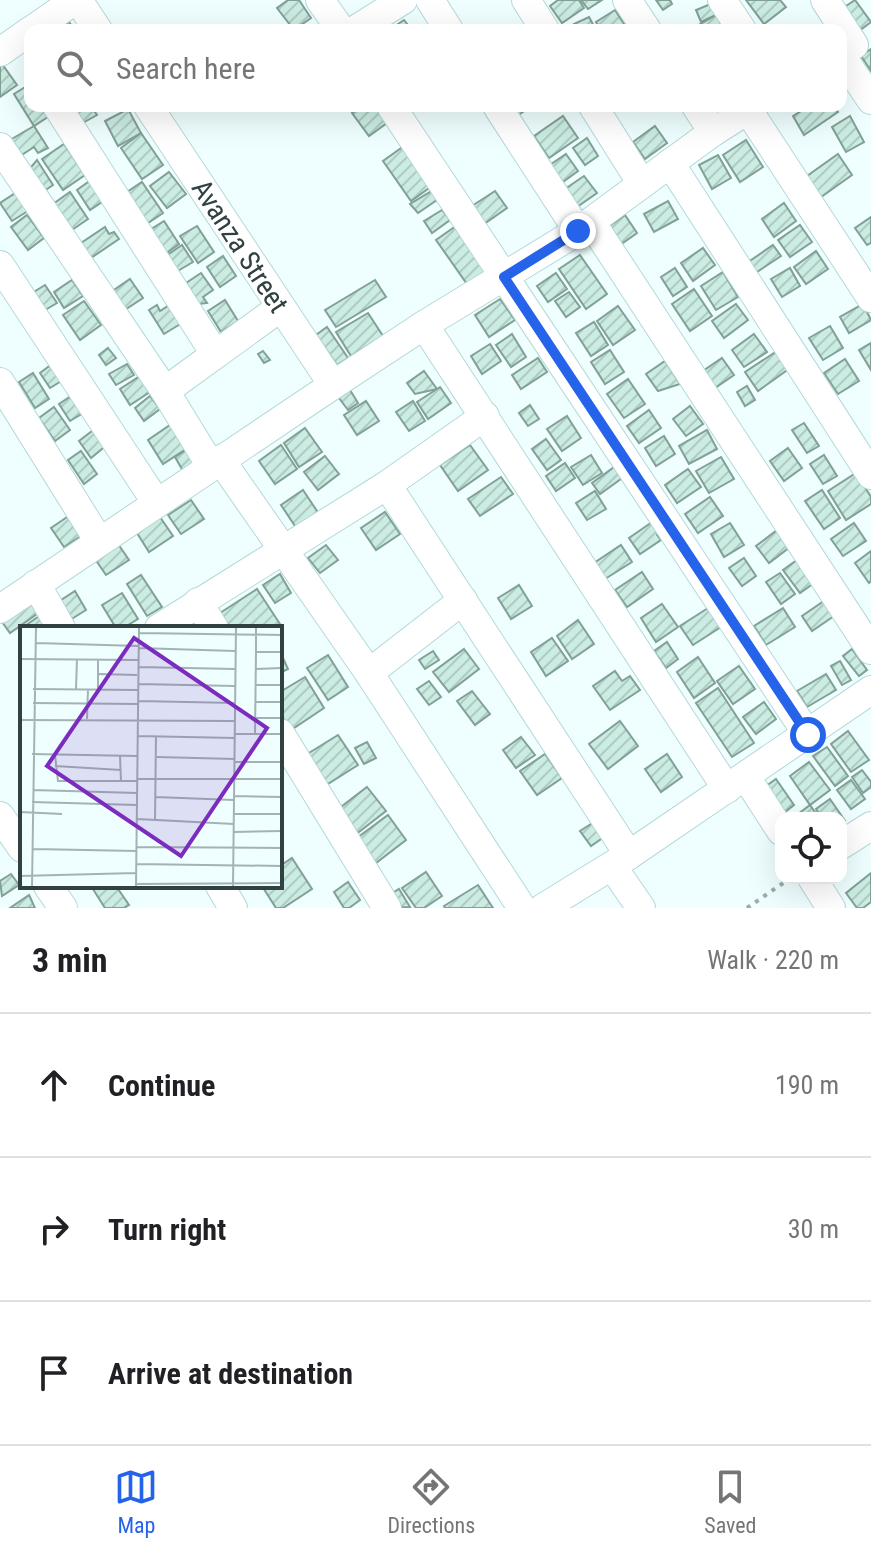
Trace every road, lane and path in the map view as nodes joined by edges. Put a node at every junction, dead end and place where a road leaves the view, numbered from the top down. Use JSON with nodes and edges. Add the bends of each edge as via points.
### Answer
{"nodes":[{"id":1,"x":77,"y":0,"type":"edge"},
{"id":2,"x":320,"y":0,"type":"edge"},
{"id":3,"x":403,"y":0,"type":"edge"},
{"id":4,"x":430,"y":0,"type":"edge"},
{"id":5,"x":526,"y":0,"type":"edge"},
{"id":6,"x":627,"y":0,"type":"edge"},
{"id":7,"x":722,"y":0,"type":"edge"},
{"id":8,"x":825,"y":0,"type":"edge"},
{"id":9,"x":47,"y":24,"type":"edge"},
{"id":10,"x":94,"y":24,"type":"edge"},
{"id":11,"x":337,"y":24,"type":"edge"},
{"id":12,"x":365,"y":24,"type":"edge"},
{"id":13,"x":445,"y":24,"type":"edge"},
{"id":14,"x":541,"y":24,"type":"edge"},
{"id":15,"x":643,"y":24,"type":"edge"},
{"id":16,"x":738,"y":24,"type":"edge"},
{"id":17,"x":839,"y":24,"type":"edge"},
{"id":18,"x":24,"y":40,"type":"edge"},
{"id":19,"x":852,"y":47,"type":"edge"},
{"id":20,"x":0,"y":52,"type":"edge"},
{"id":21,"x":871,"y":100,"type":"edge"},
{"id":22,"x":61,"y":112,"type":"edge"},
{"id":23,"x":152,"y":112,"type":"edge"},
{"id":24,"x":395,"y":112,"type":"edge"},
{"id":25,"x":501,"y":112,"type":"edge"},
{"id":26,"x":597,"y":112,"type":"edge"},
{"id":27,"x":700,"y":112,"type":"edge"},
{"id":28,"x":745,"y":112,"type":"edge"},
{"id":29,"x":754,"y":112,"type":"edge"},
{"id":30,"x":713,"y":132,"type":"junction"},
{"id":31,"x":0,"y":147,"type":"edge"},
{"id":32,"x":670,"y":163,"type":"junction"},
{"id":33,"x":642,"y":184,"type":"junction"},
{"id":34,"x":585,"y":226,"type":"junction"},
{"id":35,"x":0,"y":265,"type":"edge"},
{"id":36,"x":504,"y":277,"type":"junction"},
{"id":37,"x":871,"y":298,"type":"edge"},
{"id":38,"x":281,"y":307,"type":"junction"},
{"id":39,"x":424,"y":325,"type":"junction"},
{"id":40,"x":215,"y":354,"type":"junction"},
{"id":41,"x":0,"y":382,"type":"edge"},
{"id":42,"x":333,"y":385,"type":"junction"},
{"id":43,"x":165,"y":391,"type":"junction"},
{"id":44,"x":485,"y":416,"type":"junction"},
{"id":45,"x":216,"y":463,"type":"junction"},
{"id":46,"x":871,"y":475,"type":"edge"},
{"id":47,"x":387,"y":485,"type":"junction"},
{"id":48,"x":156,"y":502,"type":"junction"},
{"id":49,"x":99,"y":541,"type":"junction"},
{"id":50,"x":283,"y":549,"type":"junction"},
{"id":51,"x":36,"y":584,"type":"junction"},
{"id":52,"x":463,"y":600,"type":"junction"},
{"id":53,"x":198,"y":602,"type":"junction"},
{"id":54,"x":0,"y":609,"type":"edge"},
{"id":55,"x":60,"y":626,"type":"edge"},
{"id":56,"x":162,"y":626,"type":"edge"},
{"id":57,"x":213,"y":626,"type":"edge"},
{"id":58,"x":871,"y":650,"type":"edge"},
{"id":59,"x":369,"y":673,"type":"junction"},
{"id":60,"x":871,"y":690,"type":"edge"},
{"id":61,"x":808,"y":735,"type":"junction"},
{"id":62,"x":282,"y":736,"type":"edge"},
{"id":63,"x":736,"y":783,"type":"junction"},
{"id":64,"x":0,"y":816,"type":"edge"},
{"id":65,"x":775,"y":825,"type":"edge"},
{"id":66,"x":871,"y":826,"type":"edge"},
{"id":67,"x":847,"y":841,"type":"edge"},
{"id":68,"x":20,"y":845,"type":"edge"},
{"id":69,"x":620,"y":861,"type":"junction"},
{"id":70,"x":782,"y":884,"type":"edge"},
{"id":71,"x":816,"y":884,"type":"edge"},
{"id":72,"x":49,"y":888,"type":"edge"},
{"id":73,"x":221,"y":888,"type":"edge"},
{"id":74,"x":63,"y":908,"type":"edge"},
{"id":75,"x":233,"y":908,"type":"edge"},
{"id":76,"x":387,"y":908,"type":"edge"},
{"id":77,"x":522,"y":908,"type":"edge"},
{"id":78,"x":543,"y":908,"type":"edge"},
{"id":79,"x":641,"y":908,"type":"edge"},
{"id":80,"x":747,"y":908,"type":"edge"},
{"id":81,"x":831,"y":908,"type":"edge"}],
"edges":[{"from":1,"to":9,"type":"street"},
{"from":1,"to":10,"type":"street"},
{"from":2,"to":11,"type":"street"},
{"from":3,"to":12,"type":"street"},
{"from":4,"to":13,"type":"street"},
{"from":5,"to":14,"type":"street"},
{"from":6,"to":15,"type":"street"},
{"from":7,"to":16,"type":"street"},
{"from":8,"to":17,"type":"street"},
{"from":18,"to":20,"type":"street"},
{"from":19,"to":21,"type":"street"},
{"from":22,"to":40,"type":"street"},
{"from":23,"to":38,"type":"street","name":"Avanza Street"},
{"from":24,"to":36,"type":"street"},
{"from":25,"to":34,"type":"street"},
{"from":26,"to":33,"type":"street"},
{"from":27,"to":30,"type":"street"},
{"from":28,"to":30,"type":"street"},
{"from":29,"to":37,"type":"street"},
{"from":30,"to":32,"type":"street"},
{"from":31,"to":43,"type":"street"},
{"from":32,"to":33,"type":"street"},
{"from":32,"to":46,"type":"street"},
{"from":33,"to":34,"type":"street"},
{"from":34,"to":36,"type":"street"},
{"from":34,"to":58,"type":"street"},
{"from":35,"to":48,"type":"street"},
{"from":36,"to":39,"type":"street"},
{"from":36,"to":61,"type":"street"},
{"from":38,"to":40,"type":"street"},
{"from":38,"to":42,"type":"street","name":"Avanza Street"},
{"from":39,"to":42,"type":"street"},
{"from":39,"to":44,"type":"street"},
{"from":40,"to":43,"type":"street"},
{"from":41,"to":49,"type":"street"},
{"from":42,"to":45,"type":"street"},
{"from":43,"to":45,"type":"street"},
{"from":44,"to":47,"type":"street"},
{"from":44,"to":63,"type":"street"},
{"from":45,"to":48,"type":"street"},
{"from":45,"to":50,"type":"street"},
{"from":47,"to":50,"type":"street"},
{"from":47,"to":52,"type":"street"},
{"from":48,"to":49,"type":"street"},
{"from":49,"to":51,"type":"street"},
{"from":50,"to":53,"type":"street"},
{"from":50,"to":59,"type":"street"},
{"from":51,"to":54,"type":"street"},
{"from":51,"to":55,"type":"street"},
{"from":52,"to":59,"type":"street"},
{"from":52,"to":69,"type":"street"},
{"from":53,"to":56,"type":"street"},
{"from":53,"to":57,"type":"street"},
{"from":59,"to":77,"type":"street"},
{"from":60,"to":61,"type":"street"},
{"from":61,"to":63,"type":"street"},
{"from":62,"to":76,"type":"street"},
{"from":63,"to":65,"type":"street"},
{"from":63,"to":69,"type":"street"},
{"from":64,"to":68,"type":"street"},
{"from":66,"to":67,"type":"street"},
{"from":69,"to":78,"type":"street"},
{"from":69,"to":79,"type":"street"},
{"from":70,"to":80,"type":"path"},
{"from":71,"to":81,"type":"street"},
{"from":72,"to":74,"type":"street"},
{"from":73,"to":75,"type":"street"}]}
